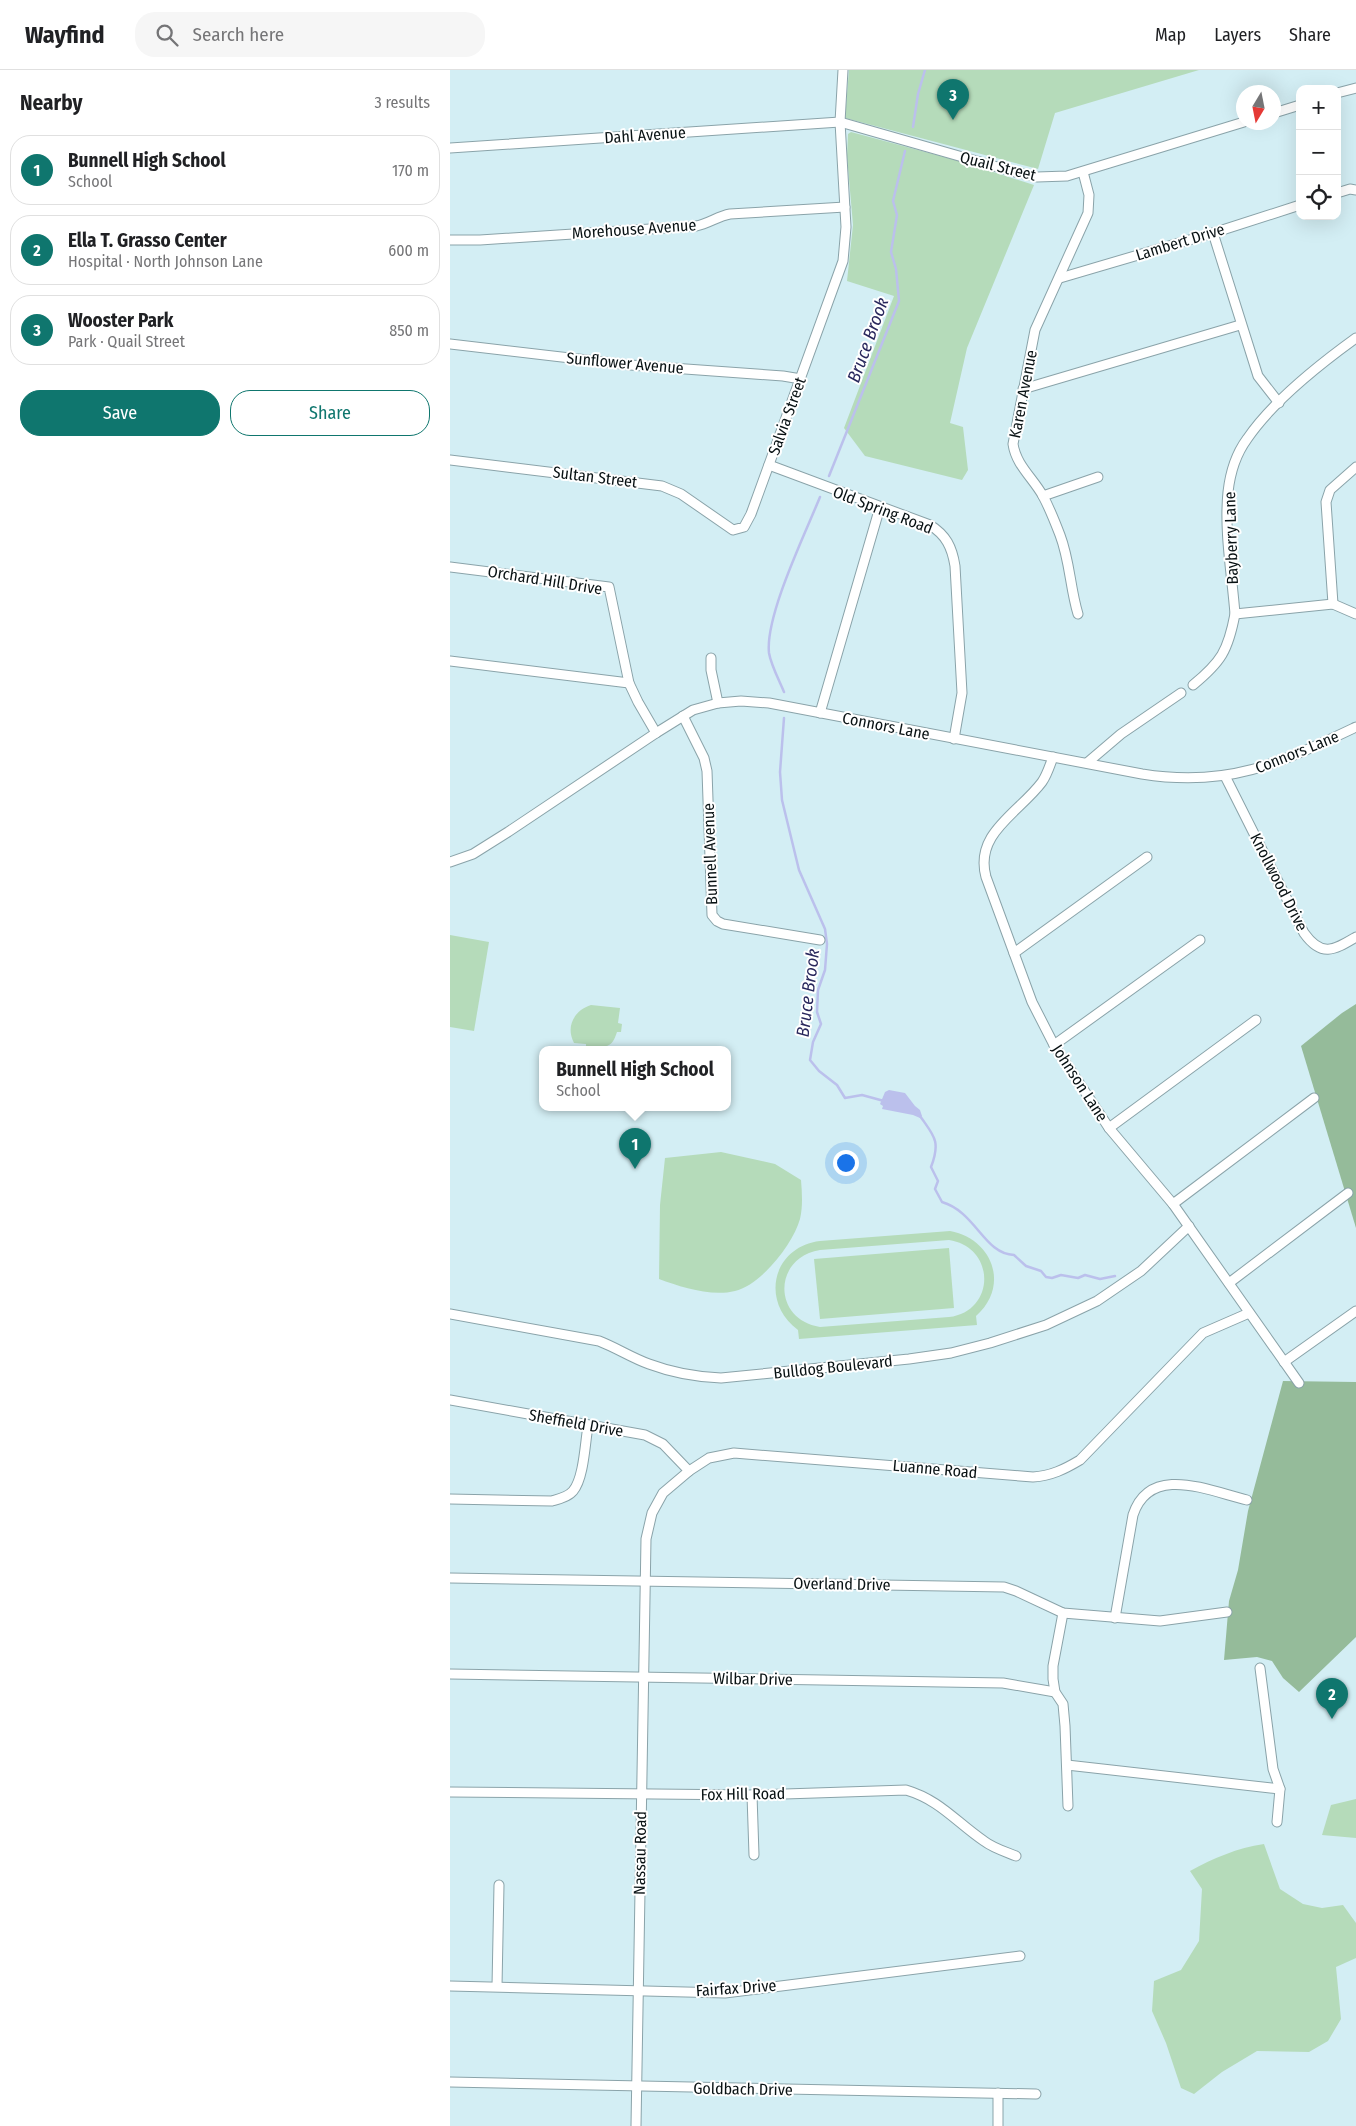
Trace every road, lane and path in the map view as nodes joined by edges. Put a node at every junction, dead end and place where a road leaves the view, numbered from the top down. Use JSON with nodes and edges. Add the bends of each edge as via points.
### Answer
{"nodes":[{"id":1,"x":843,"y":70,"type":"edge"},
{"id":2,"x":1356,"y":88,"type":"edge"},
{"id":3,"x":1341,"y":92,"type":"edge"},
{"id":4,"x":1296,"y":106,"type":"edge"},
{"id":5,"x":1281,"y":111,"type":"edge"},
{"id":6,"x":840,"y":122,"type":"junction"},
{"id":7,"x":1236,"y":124,"type":"edge"},
{"id":8,"x":450,"y":148,"type":"edge"},
{"id":9,"x":1082,"y":172,"type":"junction"},
{"id":10,"x":1356,"y":190,"type":"edge"},
{"id":11,"x":1341,"y":192,"type":"edge"},
{"id":12,"x":1296,"y":206,"type":"edge"},
{"id":13,"x":845,"y":207,"type":"junction"},
{"id":14,"x":1213,"y":233,"type":"junction"},
{"id":15,"x":450,"y":240,"type":"edge"},
{"id":16,"x":1060,"y":278,"type":"junction"},
{"id":17,"x":1240,"y":325,"type":"junction"},
{"id":18,"x":1356,"y":338,"type":"edge"},
{"id":19,"x":450,"y":344,"type":"edge"},
{"id":20,"x":801,"y":379,"type":"junction"},
{"id":21,"x":1023,"y":390,"type":"junction"},
{"id":22,"x":1279,"y":403,"type":"junction"},
{"id":23,"x":450,"y":460,"type":"edge"},
{"id":24,"x":769,"y":465,"type":"junction"},
{"id":25,"x":1356,"y":467,"type":"edge"},
{"id":26,"x":1098,"y":477,"type":"dead end"},
{"id":27,"x":1043,"y":496,"type":"junction"},
{"id":28,"x":880,"y":507,"type":"junction"},
{"id":29,"x":728,"y":528,"type":"joint"},
{"id":30,"x":450,"y":567,"type":"edge"},
{"id":31,"x":1334,"y":604,"type":"junction"},
{"id":32,"x":1078,"y":614,"type":"dead end"},
{"id":33,"x":1235,"y":614,"type":"junction"},
{"id":34,"x":1356,"y":614,"type":"edge"},
{"id":35,"x":711,"y":658,"type":"dead end"},
{"id":36,"x":450,"y":660,"type":"edge"},
{"id":37,"x":629,"y":683,"type":"junction"},
{"id":38,"x":1193,"y":685,"type":"dead end"},
{"id":39,"x":1181,"y":693,"type":"dead end"},
{"id":40,"x":718,"y":703,"type":"junction"},
{"id":41,"x":820,"y":713,"type":"junction"},
{"id":42,"x":683,"y":716,"type":"junction"},
{"id":43,"x":1356,"y":727,"type":"edge"},
{"id":44,"x":656,"y":733,"type":"junction"},
{"id":45,"x":954,"y":739,"type":"junction"},
{"id":46,"x":1053,"y":757,"type":"junction"},
{"id":47,"x":1087,"y":763,"type":"junction"},
{"id":48,"x":1225,"y":776,"type":"junction"},
{"id":49,"x":1147,"y":857,"type":"dead end"},
{"id":50,"x":450,"y":862,"type":"edge"},
{"id":51,"x":1356,"y":937,"type":"edge"},
{"id":52,"x":820,"y":940,"type":"dead end"},
{"id":53,"x":1200,"y":940,"type":"dead end"},
{"id":54,"x":1014,"y":954,"type":"junction"},
{"id":55,"x":1256,"y":1020,"type":"dead end"},
{"id":56,"x":1054,"y":1045,"type":"junction"},
{"id":57,"x":1314,"y":1098,"type":"dead end"},
{"id":58,"x":1109,"y":1128,"type":"junction"},
{"id":59,"x":1348,"y":1193,"type":"dead end"},
{"id":60,"x":1173,"y":1204,"type":"junction"},
{"id":61,"x":1189,"y":1226,"type":"junction"},
{"id":62,"x":1229,"y":1283,"type":"junction"},
{"id":63,"x":1356,"y":1311,"type":"edge"},
{"id":64,"x":1250,"y":1313,"type":"junction"},
{"id":65,"x":450,"y":1314,"type":"edge"},
{"id":66,"x":1284,"y":1362,"type":"junction"},
{"id":67,"x":1299,"y":1383,"type":"dead end"},
{"id":68,"x":450,"y":1400,"type":"edge"},
{"id":69,"x":588,"y":1426,"type":"junction"},
{"id":70,"x":689,"y":1471,"type":"junction"},
{"id":71,"x":450,"y":1499,"type":"edge"},
{"id":72,"x":1247,"y":1500,"type":"dead end"},
{"id":73,"x":450,"y":1578,"type":"edge"},
{"id":74,"x":645,"y":1580,"type":"junction"},
{"id":75,"x":1228,"y":1612,"type":"dead end"},
{"id":76,"x":1063,"y":1613,"type":"junction"},
{"id":77,"x":1115,"y":1618,"type":"junction"},
{"id":78,"x":1260,"y":1668,"type":"dead end"},
{"id":79,"x":450,"y":1674,"type":"edge"},
{"id":80,"x":644,"y":1677,"type":"junction"},
{"id":81,"x":1055,"y":1692,"type":"junction"},
{"id":82,"x":1067,"y":1765,"type":"junction"},
{"id":83,"x":1280,"y":1789,"type":"junction"},
{"id":84,"x":450,"y":1792,"type":"edge"},
{"id":85,"x":641,"y":1795,"type":"junction"},
{"id":86,"x":752,"y":1795,"type":"junction"},
{"id":87,"x":1068,"y":1806,"type":"dead end"},
{"id":88,"x":1277,"y":1822,"type":"dead end"},
{"id":89,"x":754,"y":1855,"type":"dead end"},
{"id":90,"x":1016,"y":1856,"type":"dead end"},
{"id":91,"x":499,"y":1884,"type":"dead end"},
{"id":92,"x":1020,"y":1956,"type":"dead end"},
{"id":93,"x":450,"y":1986,"type":"edge"},
{"id":94,"x":497,"y":1986,"type":"junction"},
{"id":95,"x":637,"y":1990,"type":"junction"},
{"id":96,"x":450,"y":2082,"type":"edge"},
{"id":97,"x":636,"y":2087,"type":"junction"},
{"id":98,"x":998,"y":2093,"type":"junction"},
{"id":99,"x":1036,"y":2094,"type":"dead end"},
{"id":100,"x":636,"y":2126,"type":"edge"},
{"id":101,"x":998,"y":2126,"type":"edge"}],
"edges":[{"from":1,"to":6,"type":"street","name":"Salvia Street"},
{"from":2,"to":3,"type":"street"},
{"from":4,"to":5,"type":"street"},
{"from":6,"to":8,"type":"street","name":"Dahl Avenue"},
{"from":6,"to":9,"type":"street","name":"Quail Street","via":[[1037,177],[1060,177]]},
{"from":6,"to":13,"type":"street","name":"Salvia Street"},
{"from":7,"to":9,"type":"street","name":"Quail Street"},
{"from":9,"to":16,"type":"street","name":"Karen Avenue","via":[[1089,195],[1088,214]]},
{"from":10,"to":11,"type":"street"},
{"from":12,"to":14,"type":"street","name":"Lambert Drive"},
{"from":13,"to":15,"type":"street","name":"Morehouse Avenue","via":[[730,214],[696,226]]},
{"from":13,"to":20,"type":"street","name":"Salvia Street","via":[[844,252]]},
{"from":14,"to":16,"type":"street","name":"Lambert Drive"},
{"from":14,"to":17,"type":"street"},
{"from":16,"to":21,"type":"street","name":"Karen Avenue","via":[[1035,330]]},
{"from":17,"to":21,"type":"street"},
{"from":17,"to":22,"type":"street","via":[[1258,376]]},
{"from":18,"to":22,"type":"street","name":"Bayberry Lane"},
{"from":19,"to":20,"type":"street","name":"Sunflower Avenue","via":[[630,365]]},
{"from":20,"to":24,"type":"street","name":"Salvia Street"},
{"from":21,"to":27,"type":"street","name":"Karen Avenue","via":[[1013,434],[1014,453]]},
{"from":22,"to":33,"type":"street","name":"Bayberry Lane","via":[[1246,440],[1230,479],[1228,515]]},
{"from":23,"to":29,"type":"street","name":"Sultan Street","via":[[662,486],[681,494]]},
{"from":24,"to":28,"type":"street","name":"Old Spring Road"},
{"from":24,"to":29,"type":"street","name":"Salvia Street","via":[[748,521],[739,530]]},
{"from":25,"to":31,"type":"street","via":[[1330,490],[1326,502]]},
{"from":26,"to":27,"type":"street"},
{"from":27,"to":32,"type":"street","name":"Karen Avenue","via":[[1064,544]]},
{"from":28,"to":41,"type":"street"},
{"from":28,"to":45,"type":"street","name":"Old Spring Road","via":[[930,525],[951,546],[962,693]]},
{"from":30,"to":37,"type":"street","name":"Orchard Hill Drive","via":[[609,587]]},
{"from":31,"to":33,"type":"street"},
{"from":31,"to":34,"type":"street"},
{"from":33,"to":38,"type":"street","name":"Bayberry Lane","via":[[1222,657]]},
{"from":35,"to":40,"type":"street","via":[[710,670]]},
{"from":36,"to":37,"type":"street"},
{"from":37,"to":44,"type":"street","name":"Orchard Hill Drive"},
{"from":39,"to":47,"type":"street"},
{"from":40,"to":41,"type":"street","name":"Connors Lane","via":[[753,701]]},
{"from":40,"to":42,"type":"street","name":"Connors Lane"},
{"from":41,"to":45,"type":"street","name":"Connors Lane"},
{"from":42,"to":44,"type":"street","name":"Connors Lane"},
{"from":42,"to":52,"type":"street","name":"Bunnell Avenue","via":[[707,771],[712,915],[724,924]]},
{"from":43,"to":48,"type":"street","name":"Connors Lane","via":[[1285,760]]},
{"from":44,"to":50,"type":"street","name":"Connors Lane","via":[[508,832],[472,854]]},
{"from":45,"to":46,"type":"street","name":"Connors Lane"},
{"from":46,"to":47,"type":"street","name":"Connors Lane"},
{"from":46,"to":54,"type":"street","name":"Johnson Lane","via":[[1042,782],[992,835],[984,851],[986,877]]},
{"from":47,"to":48,"type":"street","name":"Connors Lane","via":[[1172,777]]},
{"from":48,"to":51,"type":"street","name":"Knollwood Drive","via":[[1312,944],[1328,950]]},
{"from":49,"to":54,"type":"street"},
{"from":53,"to":56,"type":"street"},
{"from":54,"to":56,"type":"street","name":"Johnson Lane","via":[[1032,1002]]},
{"from":55,"to":58,"type":"street"},
{"from":56,"to":58,"type":"street","name":"Johnson Lane"},
{"from":57,"to":60,"type":"street"},
{"from":58,"to":60,"type":"street","name":"Johnson Lane"},
{"from":59,"to":62,"type":"street"},
{"from":60,"to":61,"type":"street","name":"Johnson Lane"},
{"from":61,"to":62,"type":"street","name":"Johnson Lane"},
{"from":61,"to":65,"type":"street","name":"Bulldog Boulevard","via":[[1127,1282],[1066,1316],[990,1343],[909,1360],[741,1377],[694,1376],[647,1364],[599,1341]]},
{"from":62,"to":64,"type":"street","name":"Johnson Lane"},
{"from":63,"to":66,"type":"street"},
{"from":64,"to":66,"type":"street","name":"Johnson Lane"},
{"from":64,"to":70,"type":"street","name":"Luanne Road","via":[[1203,1333],[1080,1460],[1046,1476],[734,1453],[709,1458]]},
{"from":66,"to":67,"type":"street","name":"Johnson Lane"},
{"from":68,"to":69,"type":"street","name":"Sheffield Drive"},
{"from":69,"to":70,"type":"street","name":"Sheffield Drive","via":[[654,1439]]},
{"from":69,"to":71,"type":"street","via":[[580,1474],[573,1491],[564,1498],[552,1501]]},
{"from":70,"to":74,"type":"street","name":"Luanne Road","via":[[663,1493],[654,1506],[648,1529]]},
{"from":72,"to":77,"type":"street","via":[[1178,1484],[1153,1488],[1143,1494],[1132,1515]]},
{"from":73,"to":74,"type":"street","name":"Overland Drive"},
{"from":74,"to":76,"type":"street","name":"Overland Drive","via":[[1004,1587]]},
{"from":74,"to":80,"type":"street","name":"Nassau Road"},
{"from":75,"to":77,"type":"street","name":"Overland Drive","via":[[1160,1621]]},
{"from":76,"to":77,"type":"street","name":"Overland Drive"},
{"from":76,"to":81,"type":"street","via":[[1053,1666]]},
{"from":78,"to":83,"type":"street","via":[[1273,1769]]},
{"from":79,"to":80,"type":"street","name":"Wilbar Drive"},
{"from":80,"to":81,"type":"street","name":"Wilbar Drive","via":[[1003,1683]]},
{"from":80,"to":85,"type":"street","name":"Nassau Road"},
{"from":81,"to":82,"type":"street","via":[[1063,1704]]},
{"from":82,"to":83,"type":"street"},
{"from":82,"to":87,"type":"street"},
{"from":83,"to":88,"type":"street"},
{"from":84,"to":85,"type":"street","name":"Fox Hill Road"},
{"from":85,"to":86,"type":"street","name":"Fox Hill Road"},
{"from":85,"to":95,"type":"street","name":"Nassau Road"},
{"from":86,"to":89,"type":"street"},
{"from":86,"to":90,"type":"street","name":"Fox Hill Road","via":[[906,1790],[937,1803],[985,1842]]},
{"from":91,"to":94,"type":"street"},
{"from":92,"to":95,"type":"street","name":"Fairfax Drive","via":[[725,1992]]},
{"from":93,"to":94,"type":"street","name":"Fairfax Drive"},
{"from":94,"to":95,"type":"street","name":"Fairfax Drive"},
{"from":95,"to":97,"type":"street","name":"Nassau Road"},
{"from":96,"to":97,"type":"street","name":"Goldbach Drive"},
{"from":97,"to":98,"type":"street","name":"Goldbach Drive"},
{"from":97,"to":100,"type":"street","name":"Nassau Road"},
{"from":98,"to":99,"type":"street","name":"Goldbach Drive"},
{"from":98,"to":101,"type":"street"}]}
